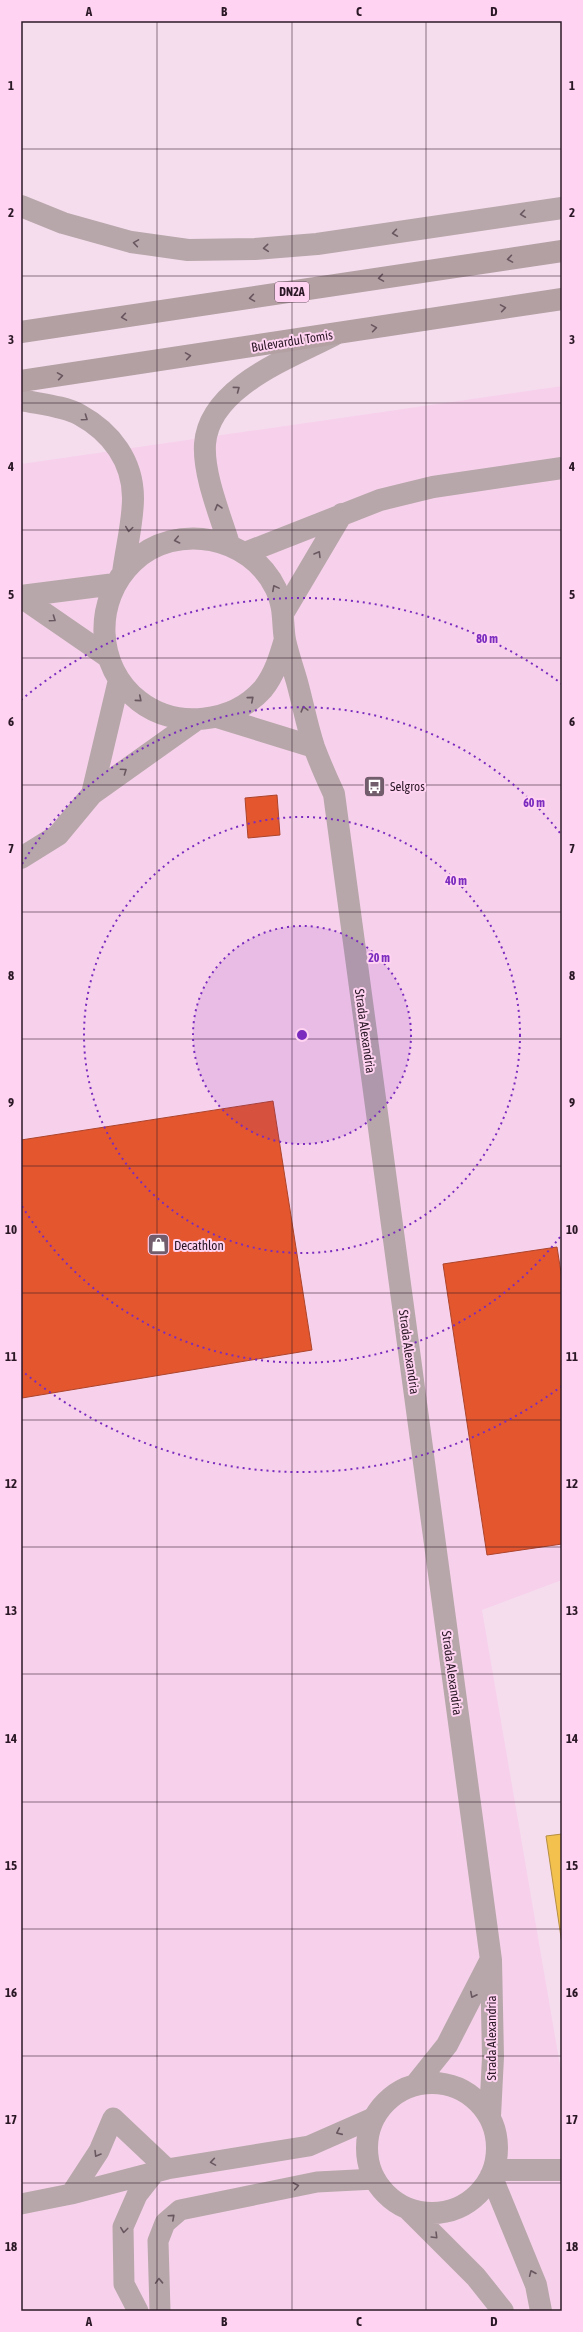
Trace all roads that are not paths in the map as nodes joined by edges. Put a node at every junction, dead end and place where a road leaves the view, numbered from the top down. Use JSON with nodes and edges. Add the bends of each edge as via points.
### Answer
{"nodes":[{"id":1,"x":21,"y":206,"type":"edge"},
{"id":2,"x":562,"y":208,"type":"edge"},
{"id":3,"x":562,"y":251,"type":"edge"},
{"id":4,"x":562,"y":299,"type":"edge"},
{"id":5,"x":21,"y":332,"type":"edge"},
{"id":6,"x":336,"y":334,"type":"junction"},
{"id":7,"x":21,"y":381,"type":"edge"},
{"id":8,"x":21,"y":400,"type":"edge"},
{"id":9,"x":562,"y":468,"type":"edge"},
{"id":10,"x":342,"y":514,"type":"junction"},
{"id":11,"x":237,"y":549,"type":"junction"},
{"id":12,"x":119,"y":579,"type":"junction"},
{"id":13,"x":21,"y":596,"type":"edge"},
{"id":14,"x":284,"y":612,"type":"junction"},
{"id":15,"x":285,"y":639,"type":"junction"},
{"id":16,"x":108,"y":657,"type":"junction"},
{"id":17,"x":119,"y":680,"type":"junction"},
{"id":18,"x":206,"y":719,"type":"junction"},
{"id":19,"x":314,"y":747,"type":"junction"},
{"id":20,"x":92,"y":794,"type":"junction"},
{"id":21,"x":21,"y":858,"type":"edge"},
{"id":22,"x":491,"y":1960,"type":"junction"},
{"id":23,"x":415,"y":2085,"type":"junction"},
{"id":24,"x":490,"y":2116,"type":"junction"},
{"id":25,"x":375,"y":2117,"type":"junction"},
{"id":26,"x":562,"y":2170,"type":"edge"},
{"id":27,"x":161,"y":2171,"type":"junction"},
{"id":28,"x":493,"y":2173,"type":"junction"},
{"id":29,"x":374,"y":2179,"type":"junction"},
{"id":30,"x":71,"y":2194,"type":"junction"},
{"id":31,"x":21,"y":2204,"type":"edge"},
{"id":32,"x":408,"y":2209,"type":"junction"},
{"id":33,"x":138,"y":2311,"type":"edge"},
{"id":34,"x":160,"y":2311,"type":"edge"},
{"id":35,"x":503,"y":2311,"type":"edge"},
{"id":36,"x":541,"y":2311,"type":"edge"}],
"edges":[{"from":2,"to":1,"type":"street","one_way":true,"via":[[317,244],[255,249],[188,250],[131,242],[63,223]]},
{"from":3,"to":5,"type":"main road","number":"DN2A","one_way":true},
{"from":6,"to":4,"type":"main road","name":"Bulevardul Tomis","one_way":true},
{"from":7,"to":6,"type":"main road","name":"Bulevardul Tomis","one_way":true},
{"from":11,"to":6,"type":"street","one_way":true,"via":[[207,471],[205,444],[211,419],[227,396],[249,380]]},
{"from":8,"to":12,"type":"street","one_way":true,"via":[[79,414],[106,433],[124,456],[132,479],[133,499]]},
{"from":9,"to":10,"type":"street","via":[[433,487],[380,500]]},
{"from":10,"to":11,"type":"street"},
{"from":14,"to":10,"type":"street","one_way":true},
{"from":11,"to":12,"type":"street","one_way":true,"via":[[196,538],[179,539],[148,551],[134,561]]},
{"from":14,"to":11,"type":"street","one_way":true,"via":[[276,589],[263,569]]},
{"from":12,"to":13,"type":"street"},
{"from":12,"to":16,"type":"street","via":[[106,608],[104,632]]},
{"from":13,"to":16,"type":"street","one_way":true},
{"from":14,"to":15,"type":"street"},
{"from":18,"to":15,"type":"street","one_way":true,"via":[[242,707],[263,688],[278,665]]},
{"from":19,"to":15,"type":"street","name":"Strada Alexandria","one_way":true},
{"from":16,"to":17,"type":"street"},
{"from":17,"to":18,"type":"street","one_way":true,"via":[[140,702],[166,716]]},
{"from":17,"to":20,"type":"street"},
{"from":18,"to":19,"type":"street"},
{"from":20,"to":18,"type":"street","one_way":true},
{"from":19,"to":22,"type":"street","name":"Strada Alexandria","via":[[334,794]]},
{"from":20,"to":21,"type":"street","via":[[58,835]]},
{"from":22,"to":23,"type":"street","name":"Strada Alexandria","one_way":true,"via":[[446,2045]]},
{"from":22,"to":24,"type":"street","name":"Strada Alexandria","via":[[493,2057]]},
{"from":23,"to":24,"type":"street","via":[[437,2083],[458,2088],[477,2099]]},
{"from":23,"to":25,"type":"street","via":[[399,2091],[385,2103]]},
{"from":24,"to":28,"type":"street","via":[[498,2152]]},
{"from":25,"to":27,"type":"lane","one_way":true,"via":[[309,2146]]},
{"from":25,"to":29,"type":"street","via":[[368,2137],[368,2158]]},
{"from":26,"to":28,"type":"street"},
{"from":27,"to":30,"type":"lane"},
{"from":27,"to":30,"type":"lane","one_way":true,"via":[[114,2118],[99,2152]]},
{"from":27,"to":33,"type":"lane","one_way":true,"via":[[137,2195],[123,2227],[124,2284]]},
{"from":28,"to":32,"type":"street","via":[[485,2187],[472,2200],[452,2211],[430,2214]]},
{"from":36,"to":28,"type":"street","one_way":true,"via":[[536,2285]]},
{"from":29,"to":32,"type":"street","via":[[389,2197]]},
{"from":34,"to":29,"type":"lane","one_way":true,"via":[[158,2241],[165,2223],[180,2210],[317,2182]]},
{"from":30,"to":31,"type":"lane"},
{"from":32,"to":35,"type":"street","one_way":true,"via":[[476,2277]]}]}
